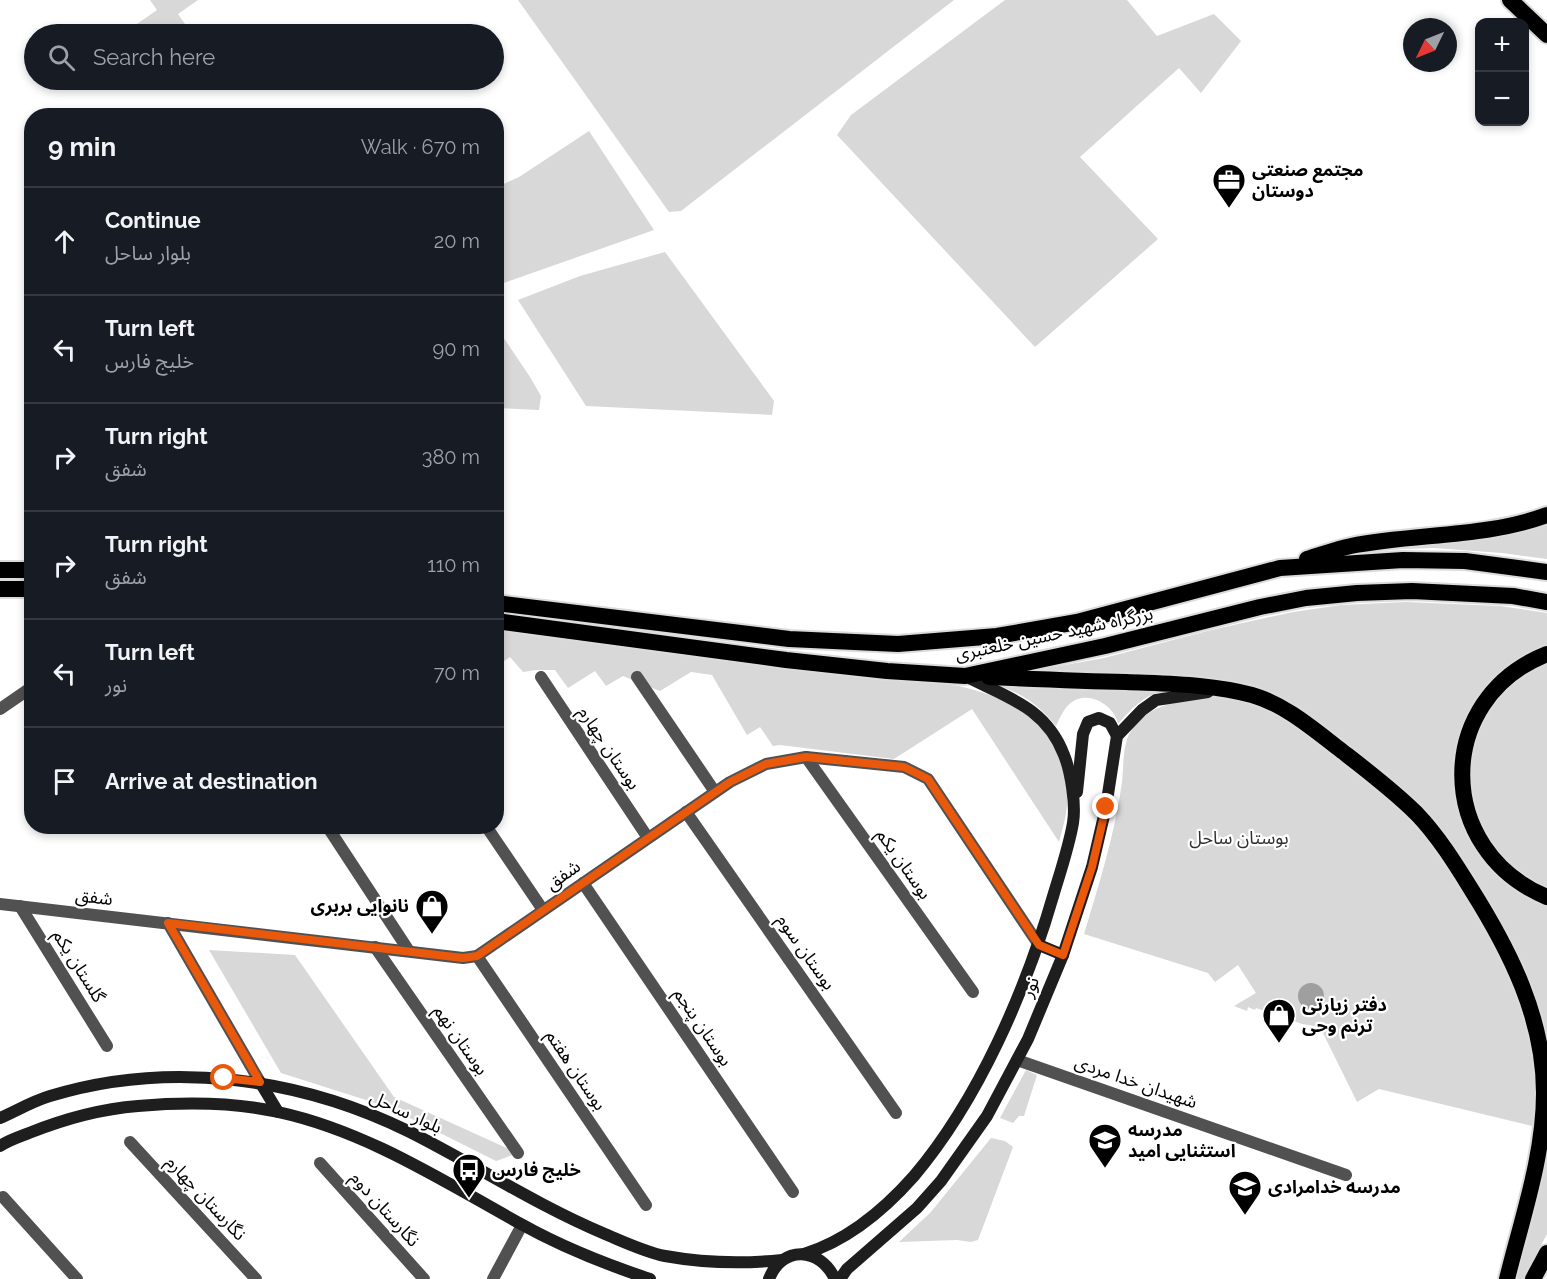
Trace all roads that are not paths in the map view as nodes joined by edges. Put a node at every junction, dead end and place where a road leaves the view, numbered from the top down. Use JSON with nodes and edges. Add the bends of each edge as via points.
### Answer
{"nodes":[{"id":1,"x":1510,"y":0,"type":"edge"},
{"id":2,"x":1547,"y":35,"type":"edge"},
{"id":3,"x":1547,"y":515,"type":"edge"},
{"id":4,"x":1280,"y":568,"type":"junction"},
{"id":5,"x":0,"y":570,"type":"edge"},
{"id":6,"x":24,"y":570,"type":"edge"},
{"id":7,"x":1547,"y":572,"type":"edge"},
{"id":8,"x":0,"y":588,"type":"edge"},
{"id":9,"x":24,"y":589,"type":"edge"},
{"id":10,"x":1547,"y":602,"type":"edge"},
{"id":11,"x":504,"y":604,"type":"edge"},
{"id":12,"x":504,"y":622,"type":"edge"},
{"id":13,"x":1547,"y":654,"type":"edge"},
{"id":14,"x":964,"y":676,"type":"junction"},
{"id":15,"x":541,"y":677,"type":"dead end"},
{"id":16,"x":636,"y":678,"type":"dead end"},
{"id":17,"x":1227,"y":690,"type":"junction"},
{"id":18,"x":24,"y":692,"type":"edge"},
{"id":19,"x":0,"y":709,"type":"edge"},
{"id":20,"x":1117,"y":736,"type":"junction"},
{"id":21,"x":806,"y":757,"type":"junction"},
{"id":22,"x":716,"y":792,"type":"junction"},
{"id":23,"x":686,"y":812,"type":"junction"},
{"id":24,"x":1073,"y":820,"type":"junction"},
{"id":25,"x":332,"y":834,"type":"edge"},
{"id":26,"x":491,"y":834,"type":"edge"},
{"id":27,"x":648,"y":838,"type":"junction"},
{"id":28,"x":583,"y":883,"type":"junction"},
{"id":29,"x":1547,"y":897,"type":"edge"},
{"id":30,"x":0,"y":904,"type":"edge"},
{"id":31,"x":20,"y":906,"type":"junction"},
{"id":32,"x":543,"y":910,"type":"junction"},
{"id":33,"x":168,"y":923,"type":"junction"},
{"id":34,"x":1039,"y":945,"type":"junction"},
{"id":35,"x":375,"y":947,"type":"junction"},
{"id":36,"x":409,"y":951,"type":"junction"},
{"id":37,"x":1063,"y":955,"type":"junction"},
{"id":38,"x":477,"y":956,"type":"junction"},
{"id":39,"x":973,"y":992,"type":"dead end"},
{"id":40,"x":107,"y":1046,"type":"dead end"},
{"id":41,"x":1017,"y":1060,"type":"junction"},
{"id":42,"x":260,"y":1082,"type":"junction"},
{"id":43,"x":278,"y":1112,"type":"junction"},
{"id":44,"x":897,"y":1113,"type":"dead end"},
{"id":45,"x":0,"y":1118,"type":"edge"},
{"id":46,"x":130,"y":1142,"type":"dead end"},
{"id":47,"x":0,"y":1146,"type":"edge"},
{"id":48,"x":518,"y":1153,"type":"dead end"},
{"id":49,"x":320,"y":1163,"type":"dead end"},
{"id":50,"x":1346,"y":1174,"type":"dead end"},
{"id":51,"x":793,"y":1192,"type":"dead end"},
{"id":52,"x":3,"y":1197,"type":"dead end"},
{"id":53,"x":646,"y":1205,"type":"dead end"},
{"id":54,"x":522,"y":1225,"type":"junction"},
{"id":55,"x":1547,"y":1253,"type":"edge"},
{"id":56,"x":804,"y":1254,"type":"junction"},
{"id":57,"x":782,"y":1260,"type":"junction"},
{"id":58,"x":77,"y":1279,"type":"edge"},
{"id":59,"x":256,"y":1279,"type":"edge"},
{"id":60,"x":424,"y":1279,"type":"edge"},
{"id":61,"x":493,"y":1279,"type":"edge"},
{"id":62,"x":650,"y":1279,"type":"edge"},
{"id":63,"x":769,"y":1279,"type":"edge"},
{"id":64,"x":835,"y":1279,"type":"edge"},
{"id":65,"x":840,"y":1279,"type":"edge"},
{"id":66,"x":1508,"y":1279,"type":"edge"},
{"id":67,"x":1533,"y":1279,"type":"edge"}],
"edges":[{"from":1,"to":2,"type":"highway"},
{"from":3,"to":4,"type":"highway","via":[[1499,528],[1350,546]]},
{"from":4,"to":7,"type":"highway","name":"بزرگراه شهید حسین خلعتبری","via":[[1403,560],[1500,564]]},
{"from":4,"to":11,"type":"highway","name":"بزرگراه شهید حسین خلعتبری","via":[[1077,622],[997,636],[898,644],[789,639]]},
{"from":5,"to":6,"type":"highway"},
{"from":8,"to":9,"type":"highway"},
{"from":10,"to":14,"type":"highway","name":"بزرگراه شهید حسین خلعتبری","via":[[1513,596],[1412,591],[1306,598]]},
{"from":12,"to":14,"type":"highway","name":"بزرگراه شهید حسین خلعتبری","via":[[786,660]]},
{"from":13,"to":29,"type":"highway","via":[[1512,673],[1485,701],[1467,737],[1462,766],[1464,799],[1485,847],[1509,874]]},
{"from":14,"to":17,"type":"highway","via":[[1178,683]]},
{"from":14,"to":24,"type":"main road","name":"نور","via":[[1024,704],[1053,734],[1069,773]]},
{"from":15,"to":27,"type":"street","name":"بوستان چهارم"},
{"from":16,"to":22,"type":"street"},
{"from":17,"to":20,"type":"main road","via":[[1155,700]]},
{"from":17,"to":66,"type":"highway","via":[[1275,704],[1305,723],[1418,815],[1467,882],[1512,962],[1534,1022],[1544,1092],[1533,1180]]},
{"from":18,"to":19,"type":"street"},
{"from":20,"to":24,"type":"main road","via":[[1110,723],[1099,718],[1088,722],[1083,734]]},
{"from":20,"to":37,"type":"main road","name":"نور","via":[[1092,867]]},
{"from":21,"to":22,"type":"street","name":"شفق","via":[[766,764]]},
{"from":21,"to":34,"type":"street","name":"شفق","via":[[904,767],[928,779]]},
{"from":21,"to":39,"type":"street","name":"بوستان یکم"},
{"from":22,"to":23,"type":"street","name":"شفق"},
{"from":23,"to":27,"type":"street","name":"شفق"},
{"from":23,"to":44,"type":"street","name":"بوستان سوم"},
{"from":24,"to":34,"type":"main road","name":"نور"},
{"from":25,"to":36,"type":"street"},
{"from":26,"to":32,"type":"street"},
{"from":27,"to":28,"type":"street","name":"شفق"},
{"from":28,"to":32,"type":"street","name":"شفق"},
{"from":28,"to":51,"type":"street","name":"بوستان پنجم"},
{"from":30,"to":31,"type":"street","name":"شفق"},
{"from":31,"to":33,"type":"street","name":"شفق"},
{"from":31,"to":40,"type":"street","name":"گلستان یکم"},
{"from":32,"to":38,"type":"street","name":"شفق"},
{"from":33,"to":35,"type":"street","name":"شفق"},
{"from":33,"to":42,"type":"street"},
{"from":34,"to":37,"type":"main road"},
{"from":34,"to":56,"type":"main road","name":"نور","via":[[987,1061],[937,1147],[870,1219],[822,1248]]},
{"from":35,"to":36,"type":"street","name":"شفق"},
{"from":35,"to":48,"type":"street","name":"بوستان نهم"},
{"from":36,"to":38,"type":"street","name":"شفق","via":[[463,958]]},
{"from":37,"to":41,"type":"main road","name":"نور"},
{"from":38,"to":53,"type":"street","name":"بوستان هفتم"},
{"from":41,"to":50,"type":"street","name":"شهیدان خدا مردی"},
{"from":41,"to":65,"type":"main road","name":"نور","via":[[987,1116],[941,1181]]},
{"from":42,"to":43,"type":"main road"},
{"from":42,"to":45,"type":"main road","name":"بلوار ساحل","via":[[171,1077],[115,1082],[49,1096]]},
{"from":42,"to":57,"type":"main road","name":"بلوار ساحل","via":[[354,1107],[407,1130],[584,1225],[663,1255],[746,1263]]},
{"from":43,"to":47,"type":"main road","via":[[213,1104],[111,1108],[54,1123]]},
{"from":43,"to":54,"type":"main road","via":[[336,1129],[393,1153]]},
{"from":46,"to":59,"type":"street","name":"نگارستان چهارم"},
{"from":49,"to":60,"type":"street","name":"نگارستان دوم"},
{"from":52,"to":58,"type":"street"},
{"from":54,"to":61,"type":"street"},
{"from":54,"to":62,"type":"main road","via":[[609,1266]]},
{"from":55,"to":67,"type":"highway"},
{"from":56,"to":57,"type":"main road","name":"نور"},
{"from":56,"to":64,"type":"main road","via":[[823,1262]]},
{"from":57,"to":63,"type":"main road"}]}
